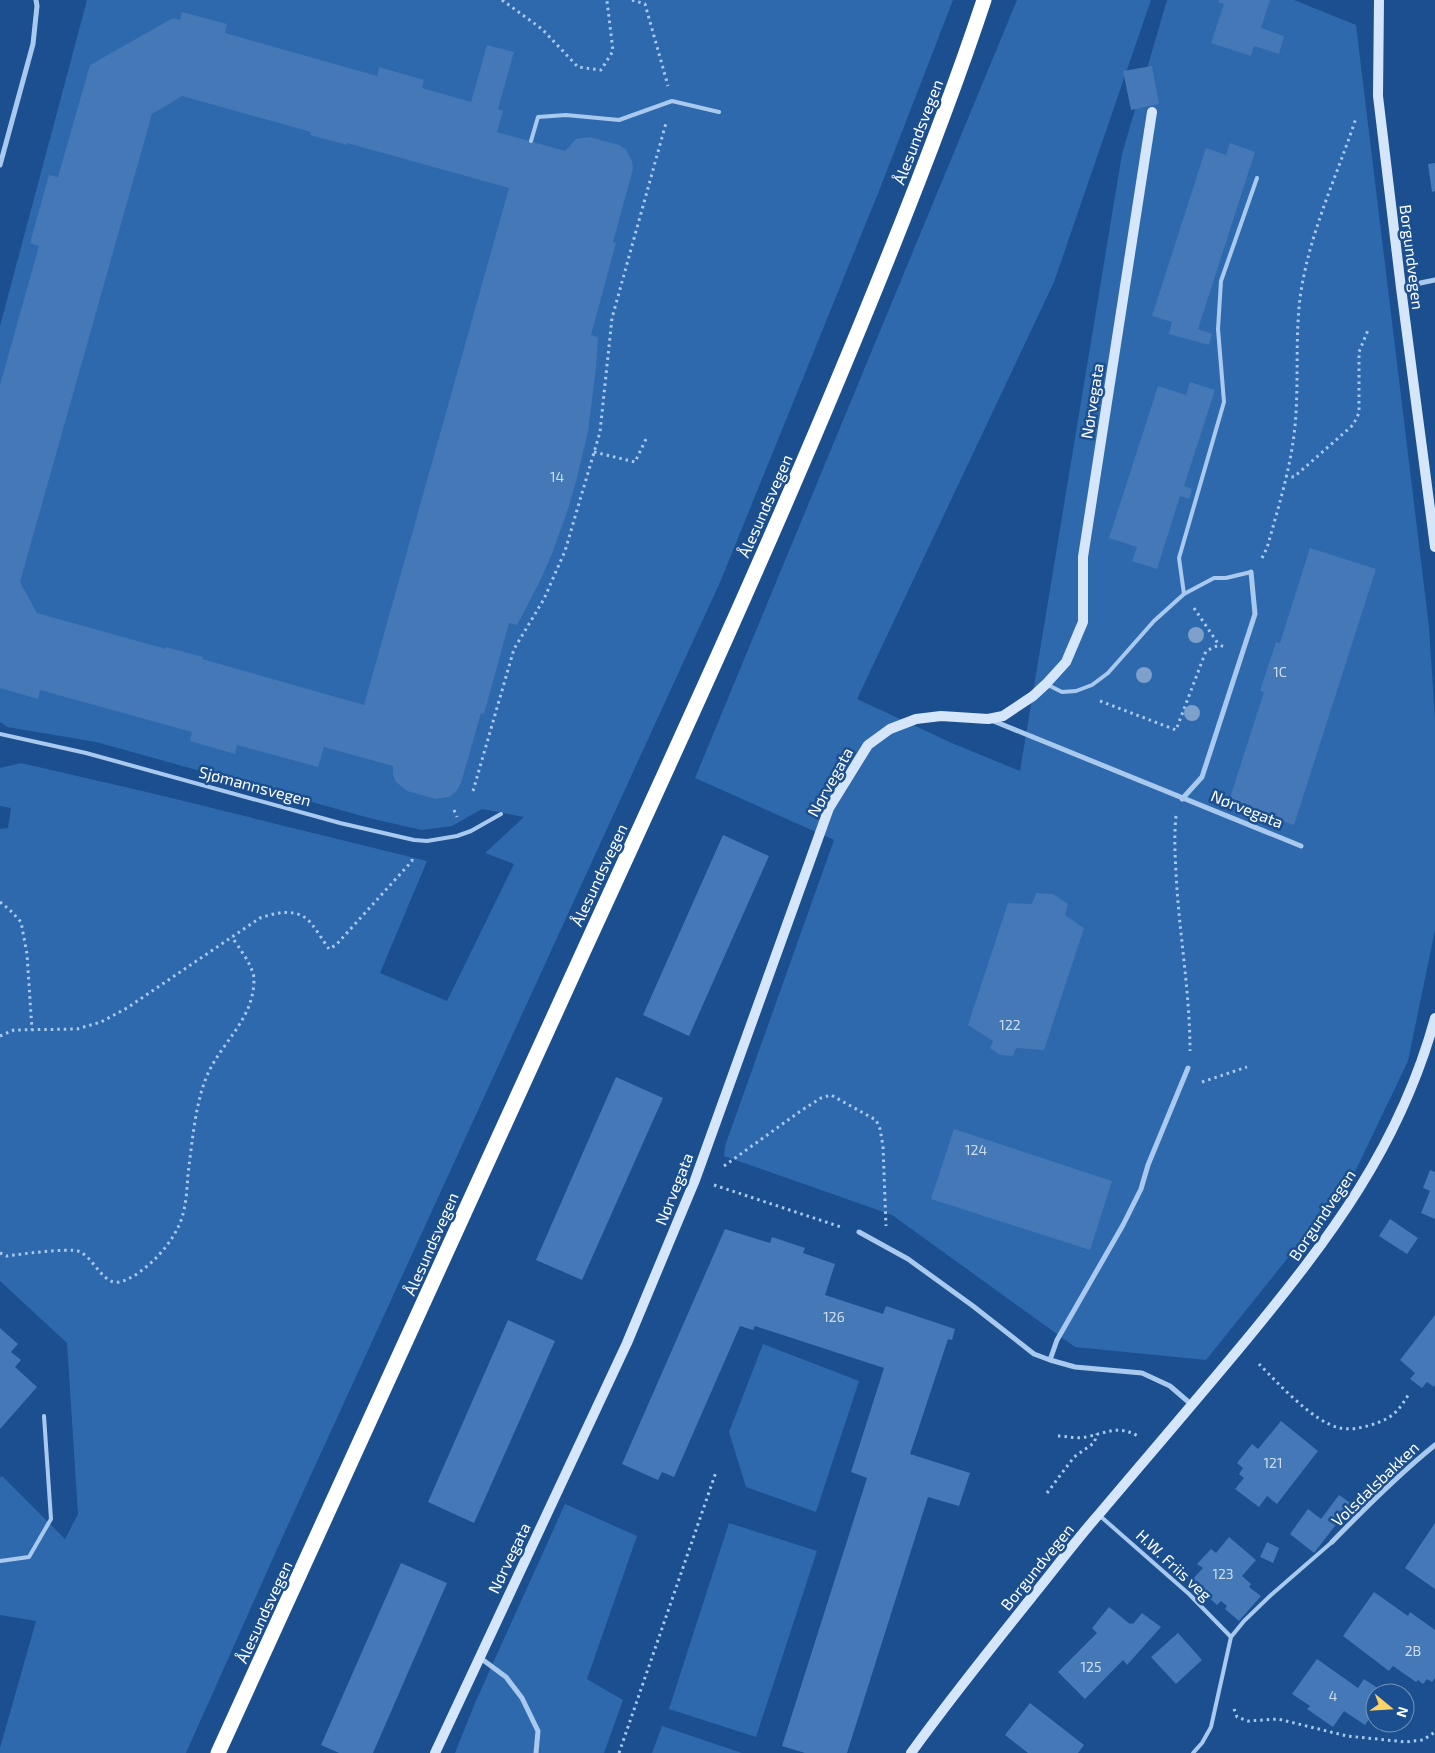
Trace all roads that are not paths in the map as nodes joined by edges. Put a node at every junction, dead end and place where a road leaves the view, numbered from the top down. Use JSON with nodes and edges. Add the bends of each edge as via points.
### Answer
{"nodes":[{"id":1,"x":36,"y":0,"type":"edge"},
{"id":2,"x":984,"y":0,"type":"edge"},
{"id":3,"x":1379,"y":0,"type":"edge"},
{"id":4,"x":719,"y":112,"type":"dead end"},
{"id":5,"x":1152,"y":112,"type":"dead end"},
{"id":6,"x":530,"y":141,"type":"dead end"},
{"id":7,"x":0,"y":165,"type":"edge"},
{"id":8,"x":1257,"y":178,"type":"dead end"},
{"id":9,"x":1435,"y":280,"type":"edge"},
{"id":10,"x":1401,"y":288,"type":"junction"},
{"id":11,"x":1435,"y":547,"type":"edge"},
{"id":12,"x":1251,"y":572,"type":"joint"},
{"id":13,"x":1184,"y":594,"type":"junction"},
{"id":14,"x":1046,"y":684,"type":"junction"},
{"id":15,"x":988,"y":719,"type":"junction"},
{"id":16,"x":0,"y":734,"type":"edge"},
{"id":17,"x":1182,"y":799,"type":"junction"},
{"id":18,"x":501,"y":814,"type":"dead end"},
{"id":19,"x":1301,"y":846,"type":"dead end"},
{"id":20,"x":1435,"y":1018,"type":"edge"},
{"id":21,"x":1188,"y":1068,"type":"road end"},
{"id":22,"x":859,"y":1232,"type":"dead end"},
{"id":23,"x":1050,"y":1360,"type":"junction"},
{"id":24,"x":1193,"y":1405,"type":"junction"},
{"id":25,"x":44,"y":1416,"type":"dead end"},
{"id":26,"x":1435,"y":1444,"type":"edge"},
{"id":27,"x":1098,"y":1514,"type":"junction"},
{"id":28,"x":1332,"y":1542,"type":"joint"},
{"id":29,"x":0,"y":1561,"type":"edge"},
{"id":30,"x":1231,"y":1637,"type":"junction"},
{"id":31,"x":479,"y":1657,"type":"junction"},
{"id":32,"x":218,"y":1753,"type":"edge"},
{"id":33,"x":435,"y":1753,"type":"edge"},
{"id":34,"x":536,"y":1753,"type":"edge"},
{"id":35,"x":910,"y":1753,"type":"edge"},
{"id":36,"x":1192,"y":1753,"type":"edge"}],
"edges":[{"from":1,"to":7,"type":"street","via":[[33,44]]},
{"from":2,"to":32,"type":"highway","name":"Ålesundsvegen","via":[[899,232],[821,423],[678,746]]},
{"from":3,"to":10,"type":"street","name":"Borgundvegen","via":[[1378,96]]},
{"from":4,"to":6,"type":"lane","via":[[672,101],[619,120],[566,115],[538,117]]},
{"from":5,"to":14,"type":"street","name":"Nørvegata","via":[[1083,557],[1082,622],[1066,662]]},
{"from":8,"to":13,"type":"lane","via":[[1222,281],[1218,330],[1224,402],[1179,558]]},
{"from":9,"to":10,"type":"street"},
{"from":10,"to":11,"type":"street","name":"Borgundvegen"},
{"from":12,"to":13,"type":"lane","via":[[1214,578]]},
{"from":12,"to":17,"type":"street","name":"Nørvegata","via":[[1255,614],[1202,777]]},
{"from":13,"to":14,"type":"lane","via":[[1154,621],[1108,674],[1076,691],[1062,692]]},
{"from":14,"to":15,"type":"street","name":"Nørvegata","via":[[1017,708],[1003,716]]},
{"from":15,"to":17,"type":"street","name":"Nørvegata"},
{"from":15,"to":31,"type":"street","name":"Nørvegata","via":[[941,716],[916,719],[890,729],[868,745],[829,808],[691,1189],[627,1343]]},
{"from":16,"to":18,"type":"lane","name":"Sjømannsvegen","via":[[86,752],[340,823],[414,840],[457,836]]},
{"from":17,"to":19,"type":"street","name":"Nørvegata"},
{"from":20,"to":24,"type":"street","name":"Borgundvegen","via":[[1402,1110],[1353,1199],[1297,1278]]},
{"from":21,"to":23,"type":"street","via":[[1141,1189],[1057,1340]]},
{"from":22,"to":23,"type":"street","via":[[908,1259],[1034,1354]]},
{"from":23,"to":24,"type":"street","via":[[1076,1368],[1142,1373],[1170,1386]]},
{"from":24,"to":27,"type":"street","name":"Borgundvegen"},
{"from":25,"to":29,"type":"lane","via":[[51,1520],[29,1557]]},
{"from":26,"to":28,"type":"street","name":"Volsdalsbakken"},
{"from":27,"to":30,"type":"lane","name":"H.W. Friis veg","via":[[1189,1594]]},
{"from":27,"to":35,"type":"street","name":"Borgundvegen"},
{"from":28,"to":30,"type":"lane","via":[[1271,1595]]},
{"from":30,"to":36,"type":"lane","via":[[1211,1727]]},
{"from":31,"to":33,"type":"street","name":"Nørvegata"},
{"from":31,"to":34,"type":"street","via":[[506,1677],[522,1698],[538,1731]]}]}
